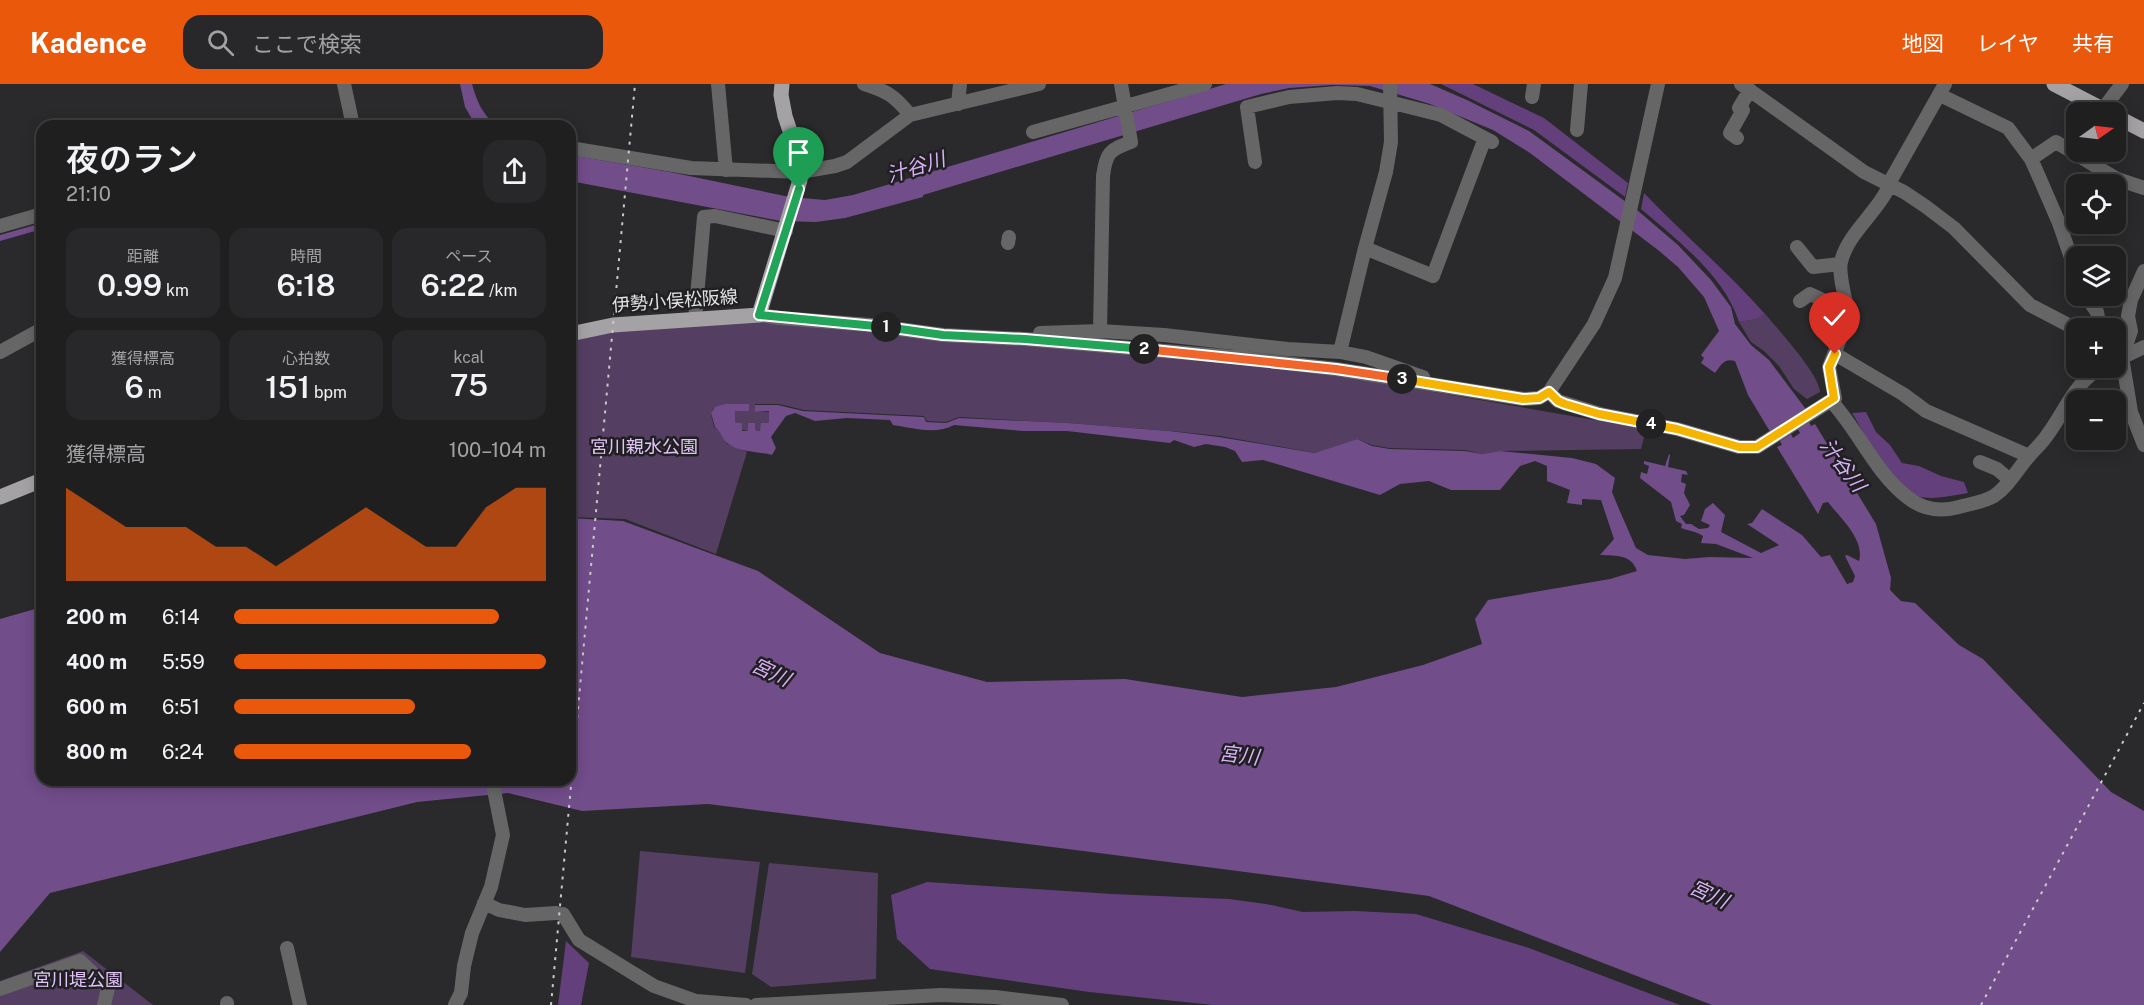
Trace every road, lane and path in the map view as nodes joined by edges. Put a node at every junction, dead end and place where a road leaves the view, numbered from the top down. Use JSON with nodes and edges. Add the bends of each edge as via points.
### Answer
{"nodes":[{"id":1,"x":344,"y":84,"type":"edge"},
{"id":2,"x":718,"y":84,"type":"edge"},
{"id":3,"x":782,"y":84,"type":"edge"},
{"id":4,"x":864,"y":84,"type":"edge"},
{"id":5,"x":960,"y":84,"type":"edge"},
{"id":6,"x":1039,"y":84,"type":"edge"},
{"id":7,"x":1121,"y":84,"type":"edge"},
{"id":8,"x":1205,"y":84,"type":"edge"},
{"id":9,"x":1581,"y":84,"type":"edge"},
{"id":10,"x":1659,"y":84,"type":"edge"},
{"id":11,"x":2054,"y":84,"type":"edge"},
{"id":12,"x":2121,"y":85,"type":"edge"},
{"id":13,"x":1745,"y":87,"type":"edge"},
{"id":14,"x":1942,"y":90,"type":"edge"},
{"id":15,"x":1389,"y":94,"type":"edge"},
{"id":16,"x":2088,"y":102,"type":"edge"},
{"id":17,"x":2114,"y":102,"type":"edge"},
{"id":18,"x":958,"y":104,"type":"junction"},
{"id":19,"x":1125,"y":107,"type":"junction"},
{"id":20,"x":909,"y":115,"type":"junction"},
{"id":21,"x":352,"y":120,"type":"edge"},
{"id":22,"x":2126,"y":120,"type":"edge"},
{"id":23,"x":2140,"y":126,"type":"edge"},
{"id":24,"x":1577,"y":130,"type":"dead end"},
{"id":25,"x":1033,"y":132,"type":"dead end"},
{"id":26,"x":1737,"y":138,"type":"dead end"},
{"id":27,"x":2144,"y":140,"type":"edge"},
{"id":28,"x":576,"y":149,"type":"edge"},
{"id":29,"x":2031,"y":159,"type":"junction"},
{"id":30,"x":1255,"y":162,"type":"dead end"},
{"id":31,"x":726,"y":170,"type":"junction"},
{"id":32,"x":800,"y":172,"type":"junction"},
{"id":33,"x":1889,"y":186,"type":"junction"},
{"id":34,"x":2144,"y":188,"type":"edge"},
{"id":35,"x":36,"y":216,"type":"edge"},
{"id":36,"x":0,"y":226,"type":"edge"},
{"id":37,"x":787,"y":229,"type":"junction"},
{"id":38,"x":2067,"y":246,"type":"edge"},
{"id":39,"x":1797,"y":247,"type":"dead end"},
{"id":40,"x":1365,"y":248,"type":"junction"},
{"id":41,"x":1840,"y":264,"type":"junction"},
{"id":42,"x":2144,"y":271,"type":"edge"},
{"id":43,"x":1800,"y":301,"type":"dead end"},
{"id":44,"x":1847,"y":312,"type":"junction"},
{"id":45,"x":759,"y":315,"type":"junction"},
{"id":46,"x":695,"y":319,"type":"junction"},
{"id":47,"x":2066,"y":324,"type":"edge"},
{"id":48,"x":1100,"y":330,"type":"junction"},
{"id":49,"x":36,"y":332,"type":"edge"},
{"id":50,"x":576,"y":333,"type":"edge"},
{"id":51,"x":1025,"y":339,"type":"junction"},
{"id":52,"x":2126,"y":340,"type":"edge"},
{"id":53,"x":2144,"y":347,"type":"edge"},
{"id":54,"x":0,"y":352,"type":"edge"},
{"id":55,"x":1340,"y":352,"type":"junction"},
{"id":56,"x":2126,"y":353,"type":"edge"},
{"id":57,"x":1835,"y":354,"type":"junction"},
{"id":58,"x":2087,"y":378,"type":"edge"},
{"id":59,"x":2122,"y":378,"type":"edge"},
{"id":60,"x":1438,"y":386,"type":"junction"},
{"id":61,"x":1549,"y":392,"type":"junction"},
{"id":62,"x":1831,"y":401,"type":"junction"},
{"id":63,"x":2143,"y":441,"type":"edge"},
{"id":64,"x":2029,"y":456,"type":"junction"},
{"id":65,"x":1980,"y":462,"type":"dead end"},
{"id":66,"x":2010,"y":480,"type":"junction"},
{"id":67,"x":36,"y":482,"type":"edge"},
{"id":68,"x":0,"y":497,"type":"edge"},
{"id":69,"x":493,"y":786,"type":"edge"},
{"id":70,"x":484,"y":903,"type":"junction"},
{"id":71,"x":287,"y":948,"type":"dead end"},
{"id":72,"x":0,"y":989,"type":"edge"},
{"id":73,"x":104,"y":1005,"type":"edge"},
{"id":74,"x":300,"y":1005,"type":"edge"},
{"id":75,"x":455,"y":1005,"type":"edge"},
{"id":76,"x":746,"y":1005,"type":"edge"},
{"id":77,"x":756,"y":1005,"type":"edge"},
{"id":78,"x":1062,"y":1005,"type":"edge"}],
"edges":[{"from":1,"to":21,"type":"street"},
{"from":2,"to":31,"type":"street"},
{"from":3,"to":32,"type":"main road","name":"伊勢小俣松阪線","via":[[785,116]]},
{"from":4,"to":20,"type":"street","via":[[895,97]]},
{"from":5,"to":18,"type":"street"},
{"from":6,"to":18,"type":"street"},
{"from":7,"to":19,"type":"street"},
{"from":8,"to":19,"type":"street"},
{"from":9,"to":24,"type":"street"},
{"from":10,"to":61,"type":"street","via":[[1615,278],[1600,312]]},
{"from":11,"to":16,"type":"main road"},
{"from":12,"to":17,"type":"street"},
{"from":13,"to":26,"type":"street","via":[[1739,108],[1743,110],[1730,133]]},
{"from":13,"to":33,"type":"street"},
{"from":14,"to":29,"type":"street","via":[[2008,128]]},
{"from":14,"to":33,"type":"street"},
{"from":15,"to":30,"type":"street","via":[[1289,97],[1247,107]]},
{"from":15,"to":40,"type":"street","via":[[1386,172]]},
{"from":15,"to":40,"type":"street","via":[[1489,140],[1433,276]]},
{"from":18,"to":20,"type":"street"},
{"from":19,"to":25,"type":"street"},
{"from":19,"to":48,"type":"street","via":[[1131,141],[1106,157],[1103,176]]},
{"from":20,"to":32,"type":"street","via":[[847,162]]},
{"from":22,"to":23,"type":"main road"},
{"from":23,"to":27,"type":"street"},
{"from":28,"to":31,"type":"street"},
{"from":29,"to":34,"type":"street","via":[[2056,142],[2117,179]]},
{"from":29,"to":38,"type":"street"},
{"from":31,"to":32,"type":"street"},
{"from":32,"to":37,"type":"main road","name":"伊勢小俣松阪線"},
{"from":33,"to":41,"type":"street","via":[[1857,230]]},
{"from":33,"to":47,"type":"street","via":[[1904,192],[1954,228],[2030,305]]},
{"from":35,"to":36,"type":"street"},
{"from":37,"to":45,"type":"main road","name":"伊勢小俣松阪線"},
{"from":37,"to":46,"type":"street","via":[[704,217]]},
{"from":39,"to":41,"type":"street","via":[[1813,267]]},
{"from":40,"to":55,"type":"street"},
{"from":41,"to":44,"type":"street"},
{"from":42,"to":52,"type":"street","via":[[2131,300],[2131,331]]},
{"from":43,"to":44,"type":"street","via":[[1810,294]]},
{"from":44,"to":57,"type":"street"},
{"from":45,"to":46,"type":"main road","name":"伊勢小俣松阪線"},
{"from":45,"to":51,"type":"street","via":[[943,335]]},
{"from":46,"to":50,"type":"main road","name":"伊勢小俣松阪線","via":[[613,325]]},
{"from":48,"to":51,"type":"street","via":[[1039,333]]},
{"from":48,"to":55,"type":"street"},
{"from":49,"to":54,"type":"street"},
{"from":51,"to":60,"type":"street","via":[[1302,365]]},
{"from":53,"to":56,"type":"street"},
{"from":55,"to":60,"type":"street","via":[[1404,369]]},
{"from":57,"to":62,"type":"street","via":[[1829,367],[1835,394]]},
{"from":57,"to":64,"type":"street","via":[[1926,411]]},
{"from":58,"to":64,"type":"street","via":[[2048,436]]},
{"from":59,"to":63,"type":"street"},
{"from":60,"to":61,"type":"street","via":[[1523,399],[1539,398]]},
{"from":61,"to":62,"type":"street","via":[[1558,401],[1599,414],[1677,429],[1739,447],[1757,447]]},
{"from":62,"to":66,"type":"street","via":[[1882,473],[1910,499],[1925,506],[1948,510],[1987,500]]},
{"from":64,"to":66,"type":"street"},
{"from":65,"to":66,"type":"street"},
{"from":67,"to":68,"type":"main road"},
{"from":69,"to":70,"type":"street","via":[[503,835]]},
{"from":70,"to":75,"type":"street","via":[[472,933],[461,993]]},
{"from":70,"to":76,"type":"street","via":[[525,915],[559,913],[579,940],[654,986],[696,1001]]},
{"from":71,"to":74,"type":"street"},
{"from":72,"to":73,"type":"street","via":[[80,961],[108,988]]},
{"from":77,"to":78,"type":"street","via":[[941,995]]}]}
